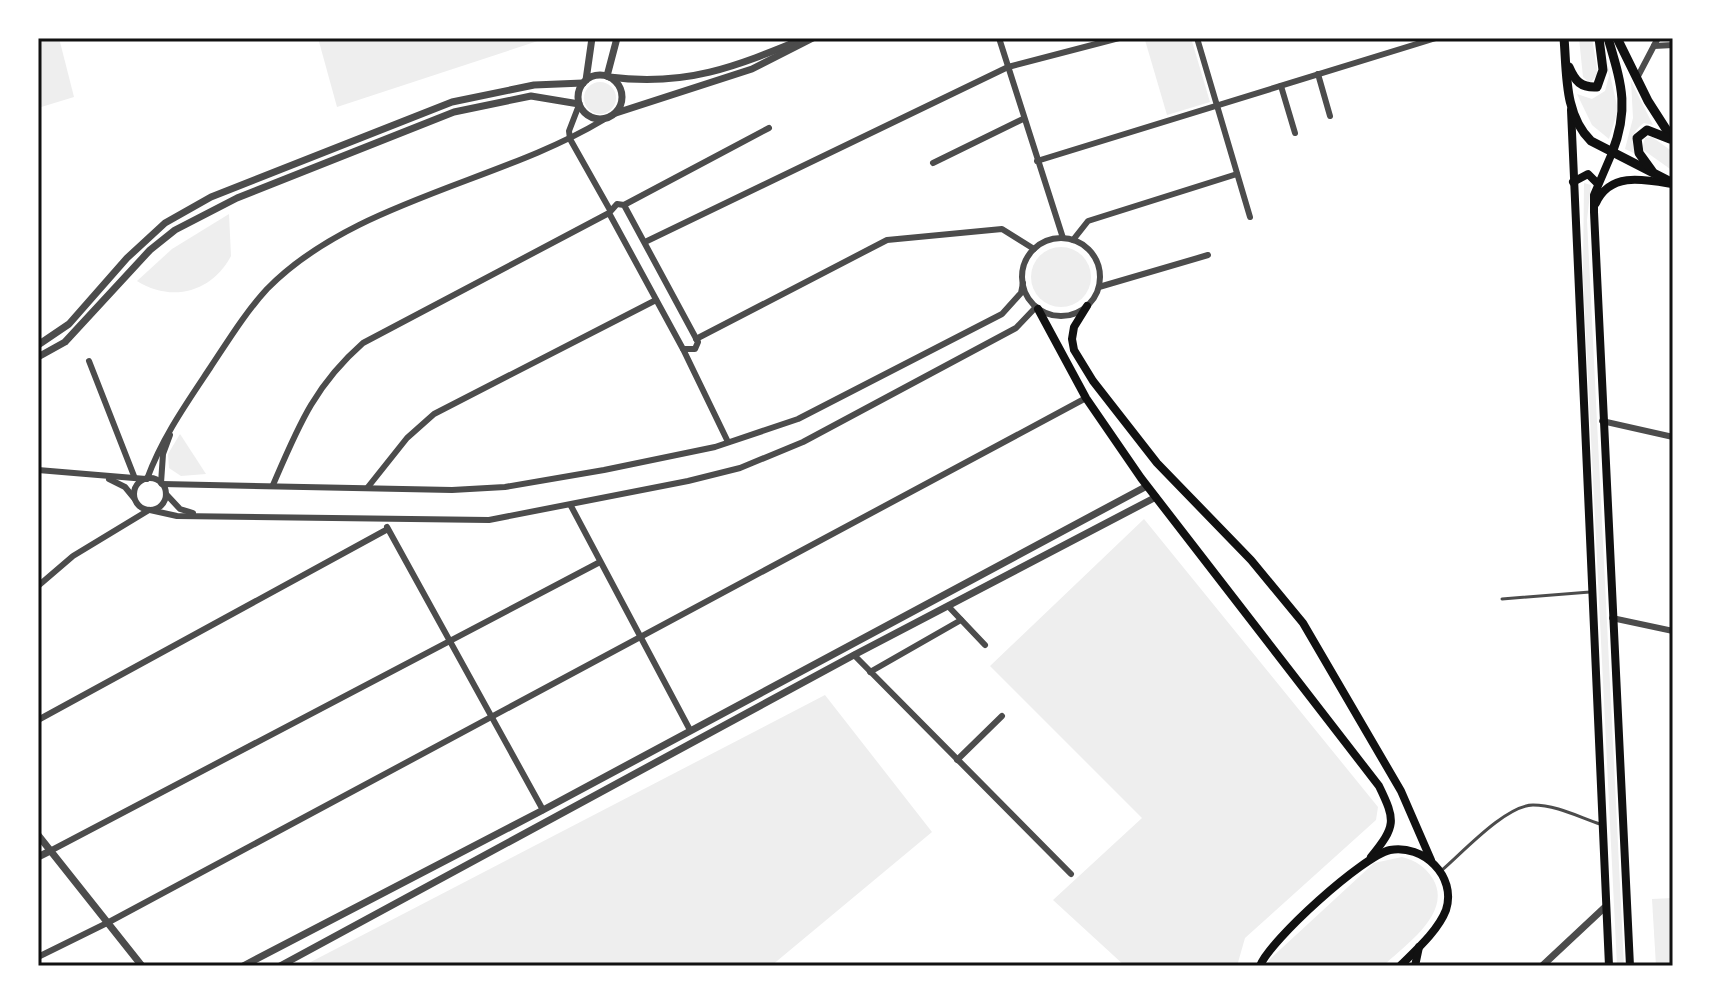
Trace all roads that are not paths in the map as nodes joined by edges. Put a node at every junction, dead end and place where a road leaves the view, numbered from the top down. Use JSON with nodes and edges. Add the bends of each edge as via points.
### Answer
{"nodes":[{"id":1,"x":592,"y":38,"type":"edge"},
{"id":2,"x":617,"y":38,"type":"edge"},
{"id":3,"x":805,"y":38,"type":"edge"},
{"id":4,"x":813,"y":38,"type":"edge"},
{"id":5,"x":999,"y":38,"type":"edge"},
{"id":6,"x":1119,"y":38,"type":"edge"},
{"id":7,"x":1197,"y":38,"type":"edge"},
{"id":8,"x":1436,"y":38,"type":"edge"},
{"id":9,"x":1564,"y":38,"type":"edge"},
{"id":10,"x":1599,"y":38,"type":"edge"},
{"id":11,"x":1608,"y":38,"type":"edge"},
{"id":12,"x":1617,"y":38,"type":"edge"},
{"id":13,"x":1658,"y":38,"type":"edge"},
{"id":14,"x":1409,"y":42,"type":"edge"},
{"id":15,"x":1673,"y":45,"type":"edge"},
{"id":16,"x":1654,"y":46,"type":"junction"},
{"id":17,"x":1565,"y":52,"type":"junction"},
{"id":18,"x":1008,"y":67,"type":"junction"},
{"id":19,"x":1318,"y":74,"type":"junction"},
{"id":20,"x":608,"y":77,"type":"junction"},
{"id":21,"x":1637,"y":78,"type":"junction"},
{"id":22,"x":585,"y":82,"type":"junction"},
{"id":23,"x":1281,"y":86,"type":"junction"},
{"id":24,"x":579,"y":104,"type":"junction"},
{"id":25,"x":1217,"y":106,"type":"junction"},
{"id":26,"x":1571,"y":109,"type":"junction"},
{"id":27,"x":616,"y":113,"type":"junction"},
{"id":28,"x":1330,"y":116,"type":"dead end"},
{"id":29,"x":1023,"y":119,"type":"junction"},
{"id":30,"x":603,"y":120,"type":"junction"},
{"id":31,"x":769,"y":128,"type":"dead end"},
{"id":32,"x":1295,"y":133,"type":"dead end"},
{"id":33,"x":570,"y":139,"type":"junction"},
{"id":34,"x":1673,"y":140,"type":"edge"},
{"id":35,"x":1612,"y":153,"type":"junction"},
{"id":36,"x":1037,"y":161,"type":"junction"},
{"id":37,"x":933,"y":163,"type":"dead end"},
{"id":38,"x":1237,"y":174,"type":"junction"},
{"id":39,"x":1654,"y":174,"type":"junction"},
{"id":40,"x":1573,"y":182,"type":"junction"},
{"id":41,"x":1598,"y":184,"type":"junction"},
{"id":42,"x":1673,"y":184,"type":"edge"},
{"id":43,"x":624,"y":205,"type":"junction"},
{"id":44,"x":609,"y":211,"type":"junction"},
{"id":45,"x":1594,"y":212,"type":"junction"},
{"id":46,"x":1250,"y":217,"type":"dead end"},
{"id":47,"x":1063,"y":238,"type":"junction"},
{"id":48,"x":1073,"y":240,"type":"junction"},
{"id":49,"x":645,"y":242,"type":"junction"},
{"id":50,"x":1034,"y":249,"type":"junction"},
{"id":51,"x":1208,"y":255,"type":"dead end"},
{"id":52,"x":1023,"y":283,"type":"junction"},
{"id":53,"x":1099,"y":287,"type":"junction"},
{"id":54,"x":656,"y":300,"type":"junction"},
{"id":55,"x":1087,"y":306,"type":"junction"},
{"id":56,"x":1037,"y":308,"type":"junction"},
{"id":57,"x":696,"y":339,"type":"junction"},
{"id":58,"x":38,"y":345,"type":"edge"},
{"id":59,"x":683,"y":349,"type":"junction"},
{"id":60,"x":38,"y":357,"type":"edge"},
{"id":61,"x":89,"y":361,"type":"dead end"},
{"id":62,"x":1086,"y":398,"type":"junction"},
{"id":63,"x":184,"y":407,"type":"junction"},
{"id":64,"x":1602,"y":421,"type":"junction"},
{"id":65,"x":1673,"y":437,"type":"edge"},
{"id":66,"x":728,"y":442,"type":"junction"},
{"id":67,"x":38,"y":470,"type":"edge"},
{"id":68,"x":134,"y":476,"type":"junction"},
{"id":69,"x":106,"y":477,"type":"junction"},
{"id":70,"x":146,"y":479,"type":"junction"},
{"id":71,"x":162,"y":484,"type":"junction"},
{"id":72,"x":273,"y":485,"type":"junction"},
{"id":73,"x":1147,"y":486,"type":"junction"},
{"id":74,"x":368,"y":487,"type":"junction"},
{"id":75,"x":166,"y":494,"type":"junction"},
{"id":76,"x":1127,"y":496,"type":"junction"},
{"id":77,"x":1156,"y":497,"type":"junction"},
{"id":78,"x":134,"y":498,"type":"junction"},
{"id":79,"x":571,"y":506,"type":"junction"},
{"id":80,"x":139,"y":507,"type":"junction"},
{"id":81,"x":1133,"y":509,"type":"junction"},
{"id":82,"x":149,"y":510,"type":"junction"},
{"id":83,"x":220,"y":516,"type":"junction"},
{"id":84,"x":132,"y":519,"type":"junction"},
{"id":85,"x":387,"y":521,"type":"junction"},
{"id":86,"x":386,"y":530,"type":"junction"},
{"id":87,"x":600,"y":562,"type":"junction"},
{"id":88,"x":38,"y":586,"type":"edge"},
{"id":89,"x":1590,"y":592,"type":"junction"},
{"id":90,"x":1502,"y":599,"type":"dead end"},
{"id":91,"x":948,"y":606,"type":"junction"},
{"id":92,"x":1612,"y":618,"type":"junction"},
{"id":93,"x":961,"y":620,"type":"junction"},
{"id":94,"x":1673,"y":631,"type":"edge"},
{"id":95,"x":640,"y":639,"type":"junction"},
{"id":96,"x":448,"y":642,"type":"junction"},
{"id":97,"x":849,"y":645,"type":"junction"},
{"id":98,"x":985,"y":645,"type":"dead end"},
{"id":99,"x":854,"y":655,"type":"junction"},
{"id":100,"x":870,"y":672,"type":"junction"},
{"id":101,"x":1002,"y":716,"type":"dead end"},
{"id":102,"x":491,"y":718,"type":"junction"},
{"id":103,"x":38,"y":720,"type":"edge"},
{"id":104,"x":690,"y":730,"type":"junction"},
{"id":105,"x":957,"y":760,"type":"junction"},
{"id":106,"x":543,"y":810,"type":"junction"},
{"id":107,"x":1600,"y":824,"type":"junction"},
{"id":108,"x":38,"y":835,"type":"edge"},
{"id":109,"x":50,"y":851,"type":"junction"},
{"id":110,"x":38,"y":857,"type":"edge"},
{"id":111,"x":1371,"y":857,"type":"junction"},
{"id":112,"x":1431,"y":860,"type":"junction"},
{"id":113,"x":1440,"y":871,"type":"junction"},
{"id":114,"x":1071,"y":874,"type":"dead end"},
{"id":115,"x":1604,"y":908,"type":"junction"},
{"id":116,"x":109,"y":922,"type":"junction"},
{"id":117,"x":1419,"y":947,"type":"junction"},
{"id":118,"x":38,"y":957,"type":"edge"},
{"id":119,"x":142,"y":966,"type":"edge"},
{"id":120,"x":243,"y":966,"type":"edge"},
{"id":121,"x":280,"y":966,"type":"edge"},
{"id":122,"x":1260,"y":966,"type":"edge"},
{"id":123,"x":1400,"y":966,"type":"edge"},
{"id":124,"x":1415,"y":966,"type":"edge"},
{"id":125,"x":1542,"y":966,"type":"edge"},
{"id":126,"x":1609,"y":966,"type":"edge"},
{"id":127,"x":1630,"y":966,"type":"edge"}],
"edges":[{"from":1,"to":22,"type":"street"},
{"from":2,"to":20,"type":"street"},
{"from":3,"to":20,"type":"street","via":[[738,66],[664,82]]},
{"from":4,"to":27,"type":"street","via":[[752,69]]},
{"from":5,"to":18,"type":"street"},
{"from":6,"to":18,"type":"street"},
{"from":7,"to":25,"type":"street"},
{"from":8,"to":14,"type":"street"},
{"from":9,"to":17,"type":"main road"},
{"from":10,"to":17,"type":"main road","via":[[1603,70],[1597,87],[1578,82]]},
{"from":11,"to":35,"type":"main road","via":[[1624,95]]},
{"from":12,"to":21,"type":"main road"},
{"from":13,"to":16,"type":"street"},
{"from":14,"to":19,"type":"street"},
{"from":15,"to":16,"type":"street"},
{"from":16,"to":21,"type":"street"},
{"from":17,"to":26,"type":"main road"},
{"from":18,"to":29,"type":"street"},
{"from":18,"to":49,"type":"street"},
{"from":19,"to":23,"type":"street"},
{"from":19,"to":28,"type":"street"},
{"from":20,"to":22,"type":"street"},
{"from":20,"to":27,"type":"street","via":[[621,89]]},
{"from":21,"to":34,"type":"main road"},
{"from":22,"to":24,"type":"street"},
{"from":22,"to":58,"type":"street","via":[[534,85],[452,102],[201,202],[165,223],[69,324]]},
{"from":23,"to":25,"type":"street"},
{"from":23,"to":32,"type":"street"},
{"from":24,"to":30,"type":"street","via":[[588,116]]},
{"from":24,"to":33,"type":"street"},
{"from":24,"to":60,"type":"street","via":[[531,96],[454,112],[237,198],[175,230],[65,342]]},
{"from":25,"to":36,"type":"street"},
{"from":25,"to":38,"type":"street"},
{"from":26,"to":35,"type":"main road","via":[[1581,131]]},
{"from":26,"to":40,"type":"main road"},
{"from":27,"to":30,"type":"street"},
{"from":29,"to":36,"type":"street"},
{"from":29,"to":37,"type":"street"},
{"from":30,"to":33,"type":"street"},
{"from":31,"to":43,"type":"street"},
{"from":33,"to":44,"type":"street"},
{"from":33,"to":63,"type":"street","via":[[369,222],[311,254],[249,311]]},
{"from":34,"to":39,"type":"main road","via":[[1647,130],[1637,138],[1639,153]]},
{"from":35,"to":39,"type":"main road"},
{"from":35,"to":41,"type":"main road"},
{"from":36,"to":47,"type":"street"},
{"from":38,"to":46,"type":"street"},
{"from":38,"to":48,"type":"street","via":[[1088,221]]},
{"from":39,"to":42,"type":"main road"},
{"from":40,"to":41,"type":"main road","via":[[1588,174]]},
{"from":40,"to":89,"type":"main road"},
{"from":41,"to":45,"type":"main road"},
{"from":42,"to":45,"type":"main road","via":[[1634,179],[1611,184]]},
{"from":43,"to":44,"type":"street"},
{"from":43,"to":49,"type":"street"},
{"from":44,"to":54,"type":"street"},
{"from":44,"to":72,"type":"street","via":[[363,343],[305,408]]},
{"from":45,"to":64,"type":"main road"},
{"from":47,"to":48,"type":"street"},
{"from":47,"to":50,"type":"street"},
{"from":48,"to":53,"type":"street","via":[[1095,258]]},
{"from":49,"to":57,"type":"street"},
{"from":50,"to":52,"type":"street","via":[[1024,265]]},
{"from":50,"to":57,"type":"street","via":[[1002,229],[887,240]]},
{"from":51,"to":53,"type":"street"},
{"from":52,"to":56,"type":"street"},
{"from":52,"to":66,"type":"street","via":[[1002,314],[798,419]]},
{"from":53,"to":55,"type":"street"},
{"from":54,"to":59,"type":"street"},
{"from":54,"to":74,"type":"street","via":[[434,414]]},
{"from":55,"to":56,"type":"street","via":[[1063,316]]},
{"from":55,"to":112,"type":"main road","via":[[1072,339],[1093,381],[1157,463],[1251,560],[1303,623],[1401,791]]},
{"from":56,"to":62,"type":"main road"},
{"from":56,"to":79,"type":"street","via":[[1016,328],[774,455],[701,478]]},
{"from":57,"to":59,"type":"street","via":[[695,349]]},
{"from":59,"to":66,"type":"street"},
{"from":61,"to":68,"type":"street"},
{"from":62,"to":73,"type":"main road"},
{"from":62,"to":95,"type":"street"},
{"from":63,"to":70,"type":"street"},
{"from":63,"to":71,"type":"street","via":[[163,454]]},
{"from":64,"to":65,"type":"street"},
{"from":64,"to":92,"type":"main road"},
{"from":66,"to":74,"type":"street","via":[[505,487]]},
{"from":67,"to":69,"type":"street"},
{"from":68,"to":69,"type":"street"},
{"from":68,"to":70,"type":"street"},
{"from":69,"to":78,"type":"street"},
{"from":70,"to":71,"type":"street"},
{"from":70,"to":78,"type":"street","via":[[138,484]]},
{"from":71,"to":72,"type":"street"},
{"from":71,"to":75,"type":"street"},
{"from":72,"to":74,"type":"street"},
{"from":73,"to":76,"type":"street"},
{"from":73,"to":77,"type":"main road"},
{"from":75,"to":82,"type":"street","via":[[163,504]]},
{"from":75,"to":83,"type":"street","via":[[180,509]]},
{"from":76,"to":81,"type":"street","via":[[1134,501]]},
{"from":76,"to":97,"type":"street"},
{"from":77,"to":81,"type":"street"},
{"from":77,"to":111,"type":"main road","via":[[1379,786],[1393,813],[1392,823]]},
{"from":78,"to":80,"type":"street"},
{"from":79,"to":85,"type":"street","via":[[489,520]]},
{"from":79,"to":87,"type":"street"},
{"from":80,"to":82,"type":"street"},
{"from":80,"to":84,"type":"street"},
{"from":81,"to":91,"type":"street"},
{"from":82,"to":83,"type":"street"},
{"from":82,"to":84,"type":"street"},
{"from":83,"to":85,"type":"street"},
{"from":84,"to":88,"type":"street","via":[[73,556]]},
{"from":85,"to":86,"type":"street"},
{"from":86,"to":96,"type":"street"},
{"from":86,"to":103,"type":"street"},
{"from":87,"to":95,"type":"street"},
{"from":87,"to":96,"type":"street"},
{"from":89,"to":90,"type":"lane"},
{"from":89,"to":107,"type":"main road"},
{"from":91,"to":93,"type":"street"},
{"from":91,"to":99,"type":"street"},
{"from":92,"to":94,"type":"street"},
{"from":92,"to":127,"type":"main road"},
{"from":93,"to":98,"type":"street"},
{"from":93,"to":100,"type":"street"},
{"from":95,"to":102,"type":"street"},
{"from":95,"to":104,"type":"street"},
{"from":96,"to":102,"type":"street"},
{"from":96,"to":109,"type":"street"},
{"from":97,"to":99,"type":"street"},
{"from":97,"to":104,"type":"street"},
{"from":99,"to":100,"type":"street"},
{"from":99,"to":121,"type":"street"},
{"from":100,"to":105,"type":"street"},
{"from":101,"to":105,"type":"street"},
{"from":102,"to":106,"type":"street"},
{"from":102,"to":116,"type":"street"},
{"from":104,"to":106,"type":"street"},
{"from":105,"to":114,"type":"street"},
{"from":106,"to":120,"type":"street"},
{"from":107,"to":113,"type":"lane","via":[[1529,804],[1511,811]]},
{"from":107,"to":115,"type":"main road"},
{"from":108,"to":109,"type":"street"},
{"from":109,"to":110,"type":"street"},
{"from":109,"to":116,"type":"street"},
{"from":111,"to":112,"type":"main road","via":[[1400,849]]},
{"from":111,"to":122,"type":"main road","via":[[1280,935]]},
{"from":112,"to":113,"type":"main road"},
{"from":113,"to":117,"type":"main road","via":[[1448,894],[1446,910]]},
{"from":115,"to":125,"type":"street"},
{"from":115,"to":126,"type":"main road"},
{"from":116,"to":118,"type":"street"},
{"from":116,"to":119,"type":"street"},
{"from":117,"to":123,"type":"main road"},
{"from":117,"to":124,"type":"main road"}]}
